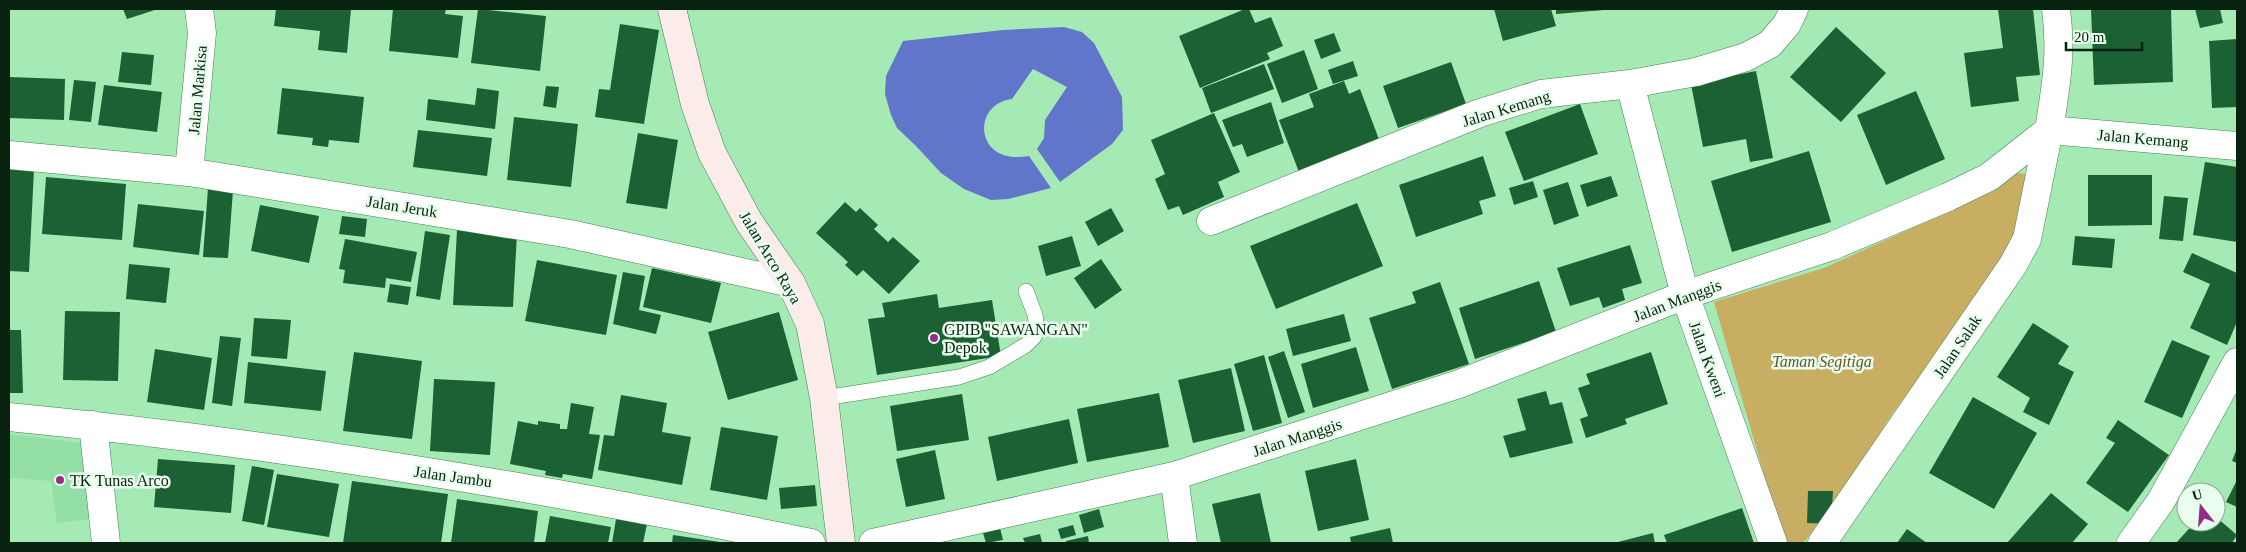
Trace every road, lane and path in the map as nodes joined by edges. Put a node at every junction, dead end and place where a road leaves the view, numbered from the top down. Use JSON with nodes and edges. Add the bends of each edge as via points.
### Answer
{"nodes":[{"id":1,"x":199,"y":9,"type":"edge"},
{"id":2,"x":672,"y":9,"type":"edge"},
{"id":3,"x":1794,"y":9,"type":"edge"},
{"id":4,"x":2056,"y":9,"type":"edge"},
{"id":5,"x":1630,"y":84,"type":"junction"},
{"id":6,"x":2049,"y":130,"type":"junction"},
{"id":7,"x":2237,"y":146,"type":"edge"},
{"id":8,"x":9,"y":155,"type":"edge"},
{"id":9,"x":190,"y":172,"type":"junction"},
{"id":10,"x":1211,"y":221,"type":"dead end"},
{"id":11,"x":791,"y":283,"type":"junction"},
{"id":12,"x":1026,"y":291,"type":"dead end"},
{"id":13,"x":1685,"y":295,"type":"junction"},
{"id":14,"x":2237,"y":362,"type":"edge"},
{"id":15,"x":824,"y":398,"type":"junction"},
{"id":16,"x":9,"y":417,"type":"edge"},
{"id":17,"x":93,"y":426,"type":"junction"},
{"id":18,"x":1174,"y":476,"type":"junction"},
{"id":19,"x":106,"y":543,"type":"edge"},
{"id":20,"x":810,"y":543,"type":"edge"},
{"id":21,"x":841,"y":543,"type":"edge"},
{"id":22,"x":873,"y":543,"type":"edge"},
{"id":23,"x":1183,"y":543,"type":"edge"},
{"id":24,"x":1774,"y":543,"type":"edge"},
{"id":25,"x":1822,"y":543,"type":"edge"},
{"id":26,"x":2131,"y":543,"type":"edge"}],
"edges":[{"from":1,"to":9,"type":"street","name":"Jalan Markisa","via":[[202,33]]},
{"from":2,"to":11,"type":"main road","name":"Jalan Arco Raya","via":[[690,87],[712,152],[749,222]]},
{"from":3,"to":5,"type":"street","name":"Jalan Kemang","via":[[1787,24],[1770,44],[1746,58]]},
{"from":4,"to":6,"type":"street","via":[[2058,75]]},
{"from":5,"to":10,"type":"street","name":"Jalan Kemang","via":[[1541,94],[1480,113]]},
{"from":5,"to":13,"type":"street","name":"Jalan Kweni"},
{"from":6,"to":7,"type":"street","name":"Jalan Kemang"},
{"from":6,"to":13,"type":"street","name":"Jalan Manggis","via":[[1988,177],[1948,197],[1832,246]]},
{"from":6,"to":25,"type":"street","name":"Jalan Salak","via":[[2027,239]]},
{"from":8,"to":9,"type":"street","name":"Jalan Jeruk"},
{"from":9,"to":11,"type":"street","name":"Jalan Jeruk","via":[[570,234]]},
{"from":11,"to":15,"type":"main road","name":"Jalan Arco Raya","via":[[810,324]]},
{"from":12,"to":15,"type":"lane","via":[[1035,315],[1037,328],[1034,337],[989,367],[959,376]]},
{"from":13,"to":18,"type":"street","name":"Jalan Manggis","via":[[1459,384]]},
{"from":13,"to":24,"type":"street","name":"Jalan Kweni"},
{"from":14,"to":26,"type":"street","via":[[2161,501]]},
{"from":15,"to":21,"type":"main road","name":"Jalan Arco Raya"},
{"from":16,"to":17,"type":"street","name":"Jalan Jambu"},
{"from":17,"to":19,"type":"street"},
{"from":17,"to":20,"type":"street","name":"Jalan Jambu","via":[[518,486]]},
{"from":18,"to":22,"type":"street","name":"Jalan Manggis"},
{"from":18,"to":23,"type":"street"}]}
